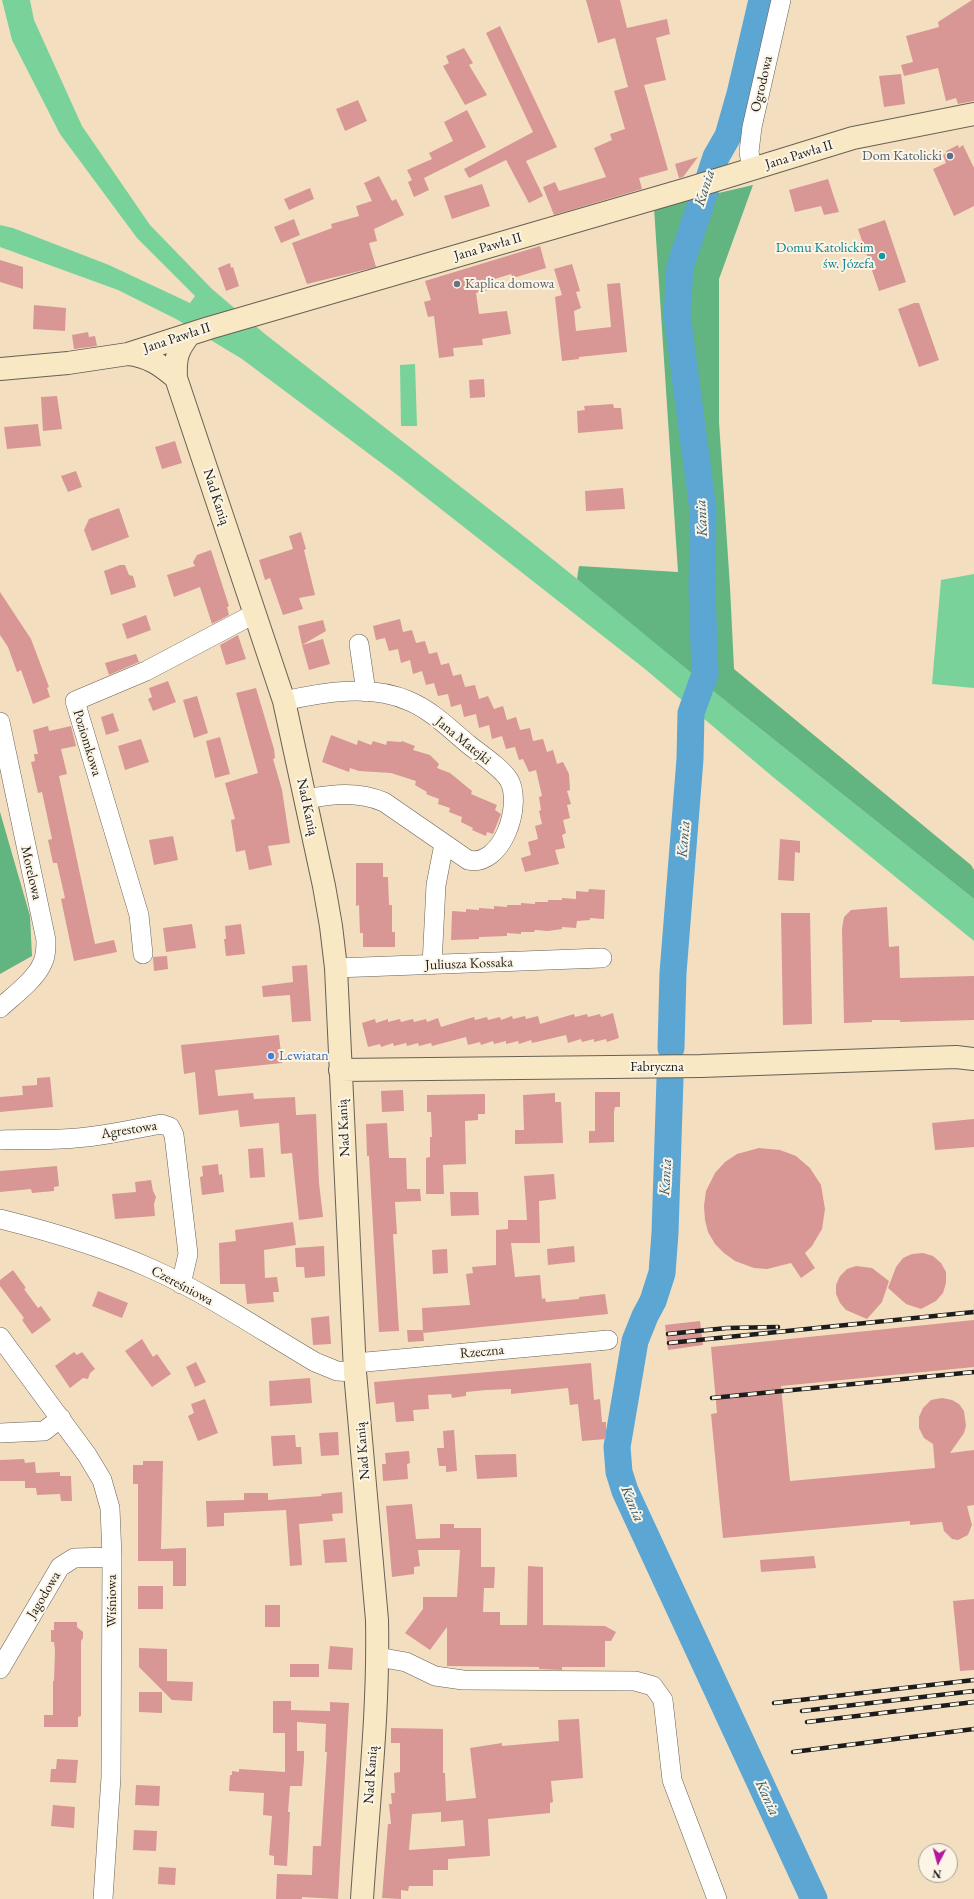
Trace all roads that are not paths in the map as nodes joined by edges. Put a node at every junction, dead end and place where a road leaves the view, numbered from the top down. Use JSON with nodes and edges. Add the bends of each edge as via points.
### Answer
{"nodes":[{"id":1,"x":781,"y":0,"type":"edge"},
{"id":2,"x":974,"y":114,"type":"edge"},
{"id":3,"x":752,"y":169,"type":"junction"},
{"id":4,"x":190,"y":334,"type":"junction"},
{"id":5,"x":128,"y":354,"type":"junction"},
{"id":6,"x":0,"y":369,"type":"edge"},
{"id":7,"x":176,"y":378,"type":"junction"},
{"id":8,"x":254,"y":614,"type":"junction"},
{"id":9,"x":359,"y":644,"type":"dead end"},
{"id":10,"x":366,"y":692,"type":"junction"},
{"id":11,"x":284,"y":701,"type":"junction"},
{"id":12,"x":0,"y":722,"type":"edge"},
{"id":13,"x":306,"y":799,"type":"junction"},
{"id":14,"x":444,"y":844,"type":"junction"},
{"id":15,"x":143,"y":954,"type":"dead end"},
{"id":16,"x":602,"y":958,"type":"dead end"},
{"id":17,"x":432,"y":965,"type":"junction"},
{"id":18,"x":336,"y":968,"type":"junction"},
{"id":19,"x":0,"y":1008,"type":"edge"},
{"id":20,"x":974,"y":1059,"type":"edge"},
{"id":21,"x":340,"y":1070,"type":"junction"},
{"id":22,"x":0,"y":1140,"type":"edge"},
{"id":23,"x":0,"y":1219,"type":"edge"},
{"id":24,"x":182,"y":1284,"type":"junction"},
{"id":25,"x":0,"y":1337,"type":"edge"},
{"id":26,"x":608,"y":1340,"type":"dead end"},
{"id":27,"x":355,"y":1368,"type":"junction"},
{"id":28,"x":62,"y":1418,"type":"junction"},
{"id":29,"x":0,"y":1433,"type":"edge"},
{"id":30,"x":112,"y":1557,"type":"junction"},
{"id":31,"x":378,"y":1657,"type":"junction"},
{"id":32,"x":0,"y":1669,"type":"edge"},
{"id":33,"x":103,"y":1899,"type":"edge"},
{"id":34,"x":362,"y":1899,"type":"edge"},
{"id":35,"x":717,"y":1899,"type":"edge"}],
"edges":[{"from":1,"to":3,"type":"street","name":"Ogrodowa","via":[[752,127],[749,152]]},
{"from":2,"to":3,"type":"street","name":"Jana Pawła II","via":[[867,135]]},
{"from":3,"to":4,"type":"street","name":"Jana Pawła II"},
{"from":4,"to":5,"type":"street","name":"Jana Pawła II"},
{"from":4,"to":7,"type":"street","name":"Nad Kanią","via":[[177,352]]},
{"from":5,"to":6,"type":"street","name":"Jana Pawła II"},
{"from":5,"to":7,"type":"street","name":"Nad Kanią","via":[[161,364]]},
{"from":7,"to":8,"type":"street","name":"Nad Kanią"},
{"from":8,"to":11,"type":"street","name":"Nad Kanią"},
{"from":8,"to":15,"type":"street","name":"Poziomkowa","via":[[146,671],[75,701],[139,915]]},
{"from":9,"to":10,"type":"street"},
{"from":10,"to":11,"type":"street","name":"Jana Matejki","via":[[343,692]]},
{"from":10,"to":14,"type":"street","name":"Jana Matejki","via":[[391,696],[420,707],[509,780],[513,801],[512,816],[507,832],[487,858],[476,862],[468,860]]},
{"from":11,"to":13,"type":"street","name":"Nad Kanią"},
{"from":12,"to":19,"type":"street","name":"Morelowa","via":[[46,940],[46,952],[38,971]]},
{"from":13,"to":14,"type":"street","name":"Jana Matejki","via":[[352,794],[370,796],[384,802]]},
{"from":13,"to":18,"type":"street","name":"Nad Kanią","via":[[331,926]]},
{"from":14,"to":17,"type":"street","via":[[436,885]]},
{"from":16,"to":17,"type":"street","name":"Juliusza Kossaka"},
{"from":17,"to":18,"type":"street","name":"Juliusza Kossaka"},
{"from":18,"to":21,"type":"street","name":"Nad Kanią"},
{"from":20,"to":21,"type":"street","name":"Fabryczna","via":[[956,1057],[700,1066]]},
{"from":21,"to":27,"type":"street","name":"Nad Kanią"},
{"from":22,"to":24,"type":"street","name":"Agrestowa","via":[[62,1139],[162,1124],[170,1128],[174,1135],[188,1254]]},
{"from":23,"to":24,"type":"street","name":"Czereśniowa","via":[[70,1237],[116,1253]]},
{"from":24,"to":27,"type":"street","name":"Czereśniowa","via":[[315,1362],[337,1371]]},
{"from":25,"to":28,"type":"street","name":"Wiśniowa"},
{"from":26,"to":27,"type":"street","name":"Rzeczna"},
{"from":27,"to":31,"type":"street","name":"Nad Kanią","via":[[376,1585]]},
{"from":28,"to":29,"type":"street","via":[[44,1431]]},
{"from":28,"to":30,"type":"street","name":"Wiśniowa","via":[[102,1480],[110,1508]]},
{"from":30,"to":32,"type":"street","name":"Jagodowa","via":[[74,1558],[60,1567]]},
{"from":30,"to":33,"type":"street","name":"Wiśniowa","via":[[111,1777]]},
{"from":31,"to":34,"type":"street","name":"Nad Kanią"},
{"from":31,"to":35,"type":"street","via":[[406,1662],[435,1676],[462,1680],[634,1681],[653,1686],[663,1700],[672,1780]]}]}
